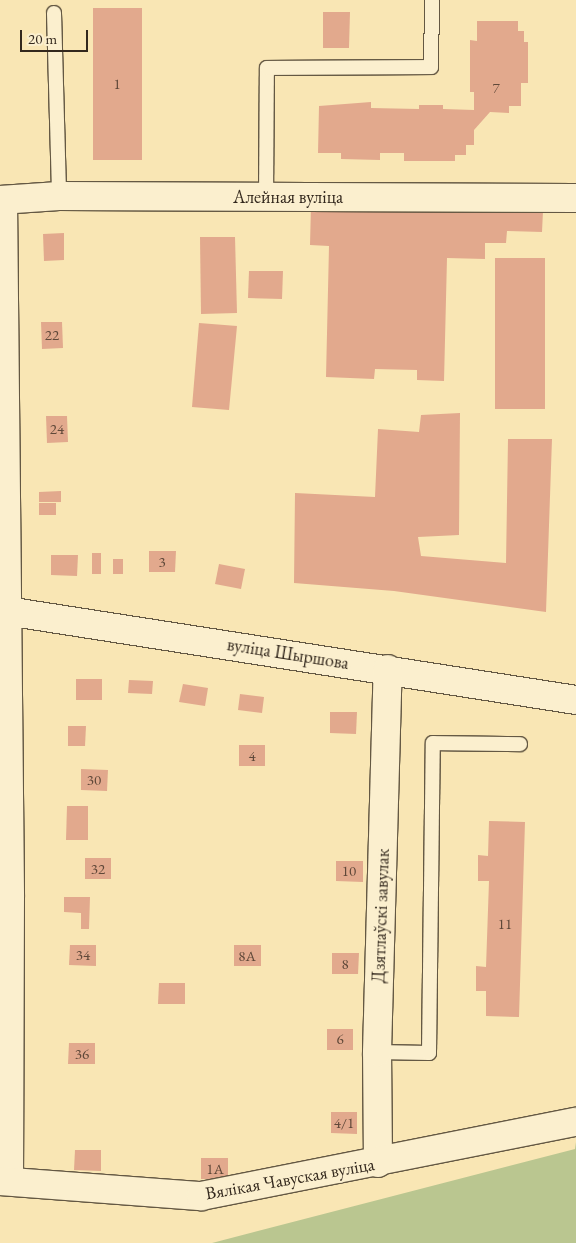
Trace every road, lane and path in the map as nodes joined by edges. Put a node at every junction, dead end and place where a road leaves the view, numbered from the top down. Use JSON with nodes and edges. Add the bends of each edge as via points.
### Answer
{"nodes":[{"id":1,"x":432,"y":0,"type":"edge"},
{"id":2,"x":54,"y":13,"type":"dead end"},
{"id":3,"x":59,"y":196,"type":"junction"},
{"id":4,"x":266,"y":197,"type":"junction"},
{"id":5,"x":576,"y":198,"type":"edge"},
{"id":6,"x":2,"y":200,"type":"edge"},
{"id":7,"x":3,"y":610,"type":"edge"},
{"id":8,"x":388,"y":669,"type":"junction"},
{"id":9,"x":576,"y":700,"type":"edge"},
{"id":10,"x":520,"y":744,"type":"dead end"},
{"id":11,"x":5,"y":896,"type":"edge"},
{"id":12,"x":377,"y":1052,"type":"junction"},
{"id":13,"x":576,"y":1122,"type":"edge"},
{"id":14,"x":378,"y":1163,"type":"junction"},
{"id":15,"x":4,"y":1181,"type":"edge"}],
"edges":[{"from":1,"to":4,"type":"lane","via":[[431,67],[267,68]]},
{"from":2,"to":3,"type":"lane"},
{"from":3,"to":4,"type":"street","name":"Алейная вуліца"},
{"from":3,"to":6,"type":"street","name":"Алейная вуліца"},
{"from":4,"to":5,"type":"street","name":"Алейная вуліца"},
{"from":6,"to":7,"type":"street"},
{"from":7,"to":8,"type":"street","name":"вуліца Шыршова"},
{"from":7,"to":11,"type":"street"},
{"from":8,"to":9,"type":"street","name":"вуліца Шыршова"},
{"from":8,"to":12,"type":"street","name":"Дзятлаўскі завулак"},
{"from":10,"to":12,"type":"lane","via":[[433,743],[429,1053]]},
{"from":11,"to":15,"type":"street"},
{"from":12,"to":14,"type":"street","name":"Дзятлаўскі завулак"},
{"from":13,"to":14,"type":"street","name":"Вялікая Чавуская вуліца"},
{"from":14,"to":15,"type":"street","name":"Вялікая Чавуская вуліца","via":[[201,1196]]}]}
